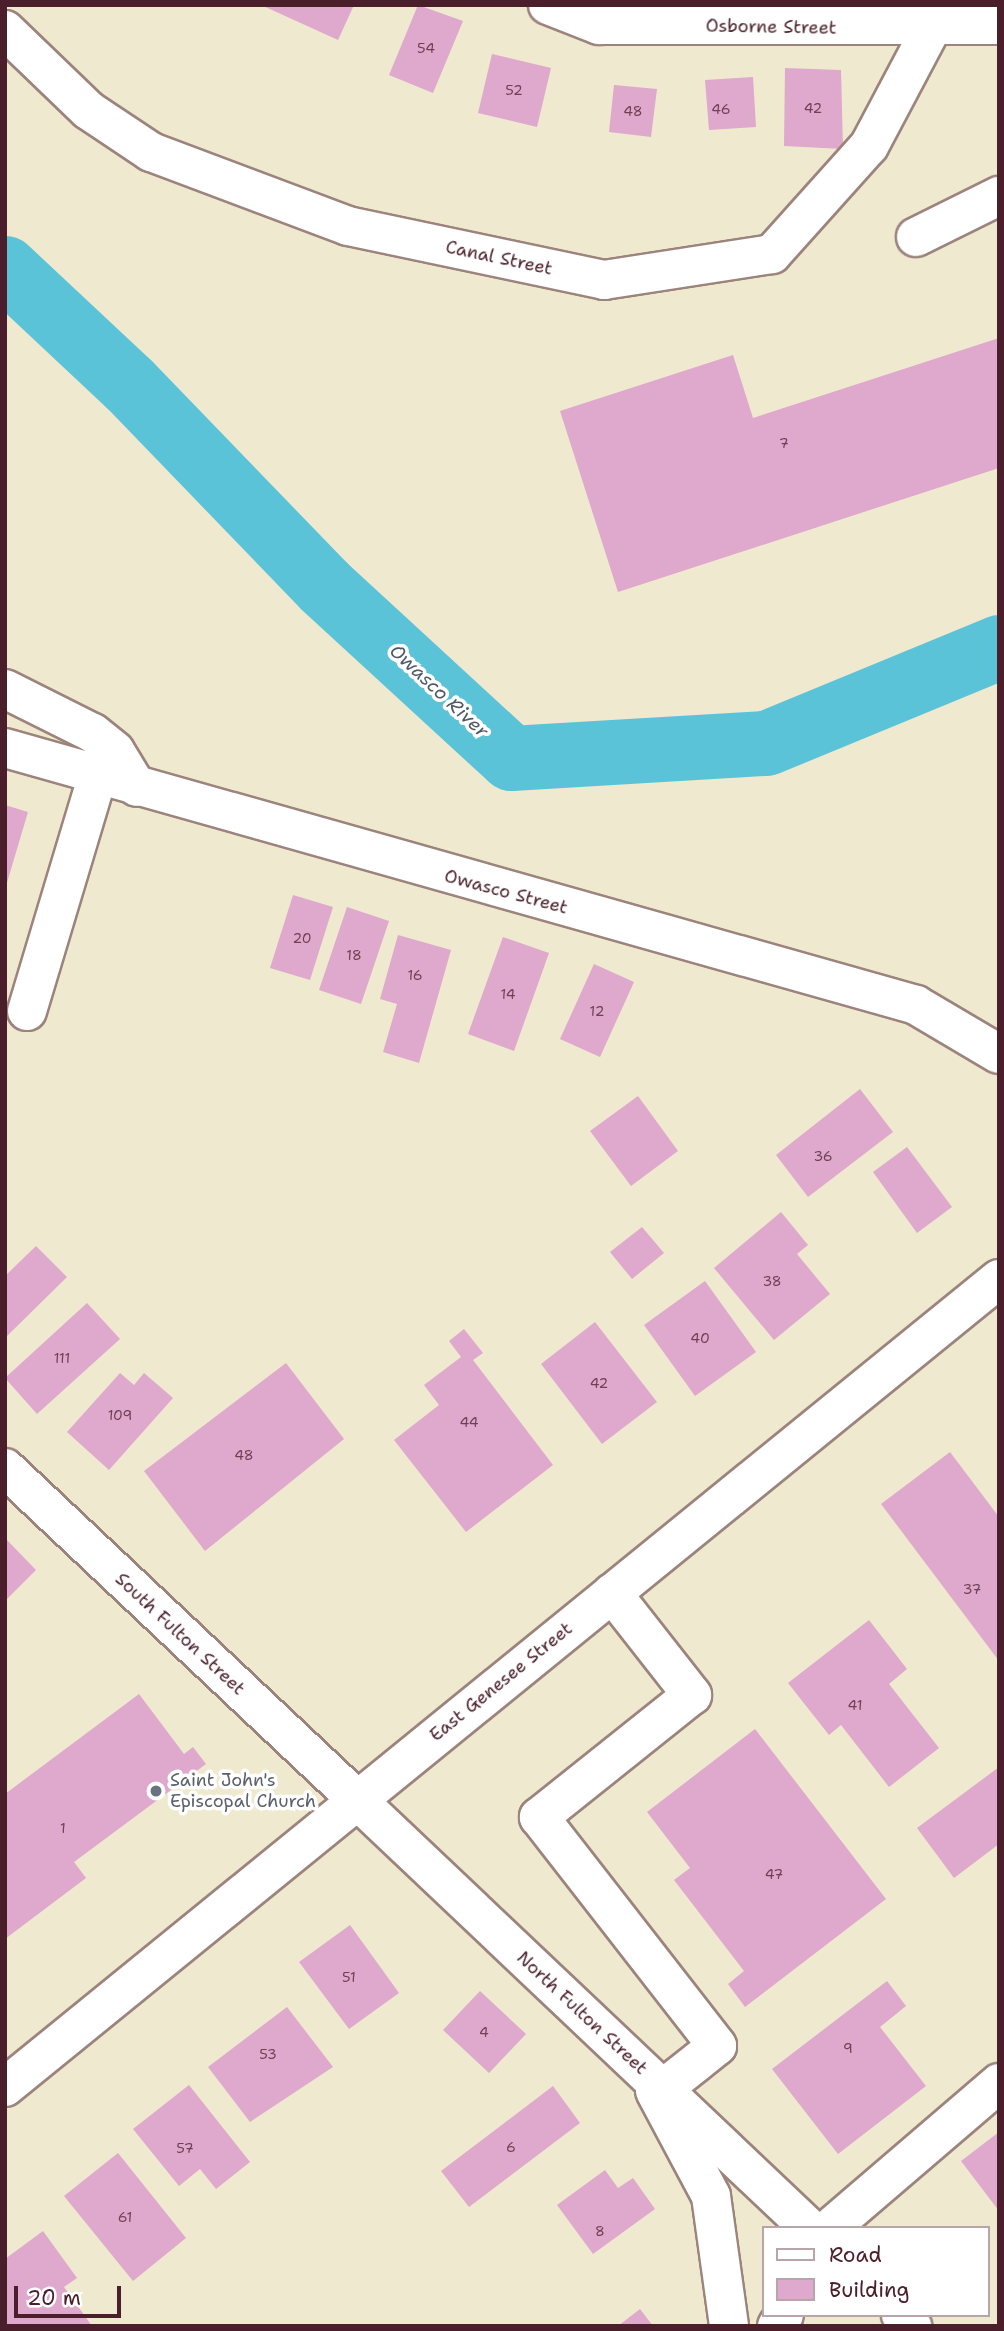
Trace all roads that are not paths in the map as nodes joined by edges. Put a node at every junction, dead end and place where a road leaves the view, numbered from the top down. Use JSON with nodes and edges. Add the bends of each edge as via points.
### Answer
{"nodes":[{"id":1,"x":548,"y":5,"type":"edge"},
{"id":2,"x":999,"y":25,"type":"edge"},
{"id":3,"x":931,"y":29,"type":"junction"},
{"id":4,"x":5,"y":30,"type":"edge"},
{"id":5,"x":999,"y":196,"type":"edge"},
{"id":6,"x":916,"y":237,"type":"dead end"},
{"id":7,"x":5,"y":688,"type":"edge"},
{"id":8,"x":5,"y":748,"type":"edge"},
{"id":9,"x":98,"y":775,"type":"junction"},
{"id":10,"x":138,"y":787,"type":"junction"},
{"id":11,"x":27,"y":1012,"type":"dead end"},
{"id":12,"x":999,"y":1054,"type":"edge"},
{"id":13,"x":999,"y":1279,"type":"edge"},
{"id":14,"x":5,"y":1468,"type":"edge"},
{"id":15,"x":612,"y":1593,"type":"junction"},
{"id":16,"x":355,"y":1798,"type":"junction"},
{"id":17,"x":10,"y":2076,"type":"edge"},
{"id":18,"x":652,"y":2079,"type":"junction"},
{"id":19,"x":999,"y":2083,"type":"edge"},
{"id":20,"x":807,"y":2226,"type":"edge"},
{"id":21,"x":832,"y":2226,"type":"edge"},
{"id":22,"x":729,"y":2326,"type":"edge"}],
"edges":[{"from":1,"to":3,"type":"main road","name":"Osborne Street","via":[[599,25]]},
{"from":2,"to":3,"type":"main road","name":"Osborne Street"},
{"from":3,"to":4,"type":"main road","name":"Canal Street","via":[[869,146],[772,254],[604,280],[348,226],[151,152],[88,110]]},
{"from":5,"to":6,"type":"main road"},
{"from":7,"to":10,"type":"main road","via":[[93,733],[115,751]]},
{"from":8,"to":9,"type":"main road","name":"Owasco Street"},
{"from":9,"to":10,"type":"main road","name":"Owasco Street"},
{"from":9,"to":11,"type":"main road"},
{"from":10,"to":12,"type":"main road","name":"Owasco Street","via":[[916,1005]]},
{"from":13,"to":15,"type":"main road","name":"East Genesee Street"},
{"from":14,"to":16,"type":"main road","name":"South Fulton Street"},
{"from":15,"to":16,"type":"main road","name":"East Genesee Street"},
{"from":15,"to":18,"type":"main road","via":[[692,1695],[540,1817],[718,2046]]},
{"from":16,"to":17,"type":"main road","name":"East Genesee Street"},
{"from":16,"to":18,"type":"main road","name":"North Fulton Street"},
{"from":18,"to":20,"type":"main road","name":"North Fulton Street"},
{"from":18,"to":22,"type":"main road","via":[[711,2196]]},
{"from":19,"to":21,"type":"main road"}]}
